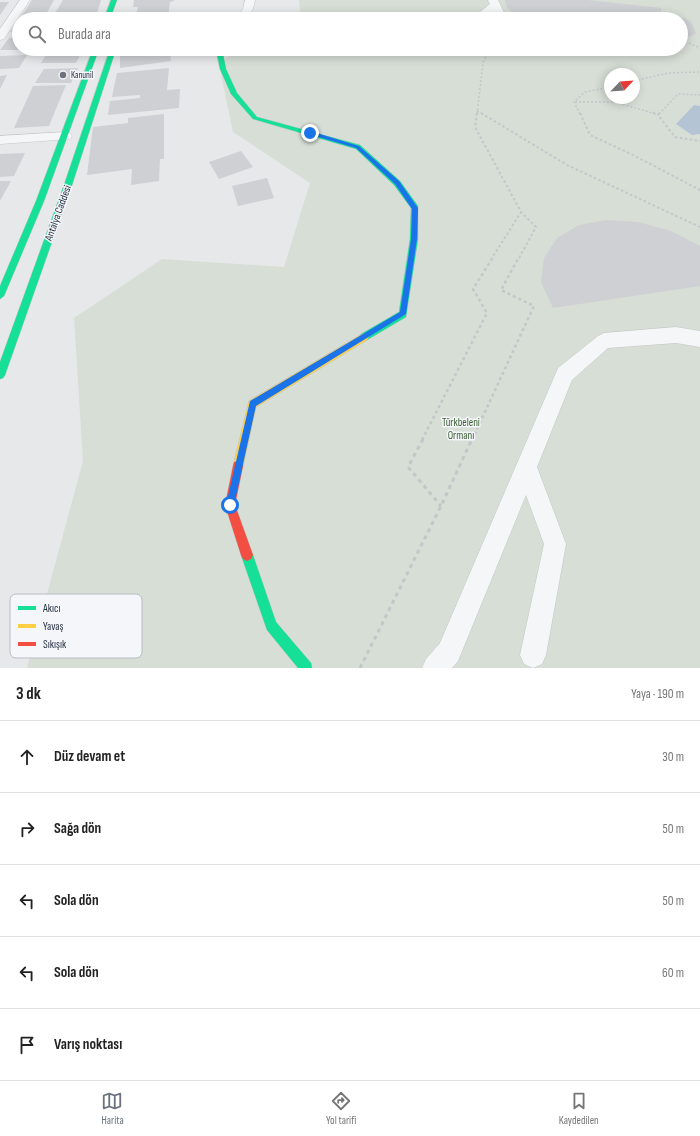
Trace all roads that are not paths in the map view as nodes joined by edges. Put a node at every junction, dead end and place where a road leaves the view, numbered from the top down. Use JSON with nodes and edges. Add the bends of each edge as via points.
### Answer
{"nodes":[{"id":1,"x":25,"y":0,"type":"edge"},
{"id":2,"x":114,"y":0,"type":"edge"},
{"id":3,"x":250,"y":0,"type":"edge"},
{"id":4,"x":494,"y":2,"type":"edge"},
{"id":5,"x":17,"y":12,"type":"edge"},
{"id":6,"x":110,"y":12,"type":"edge"},
{"id":7,"x":246,"y":12,"type":"edge"},
{"id":8,"x":486,"y":12,"type":"edge"},
{"id":9,"x":499,"y":12,"type":"edge"},
{"id":10,"x":12,"y":19,"type":"edge"},
{"id":11,"x":0,"y":37,"type":"edge"},
{"id":12,"x":94,"y":56,"type":"edge"},
{"id":13,"x":111,"y":56,"type":"edge"},
{"id":14,"x":220,"y":56,"type":"edge"},
{"id":15,"x":66,"y":136,"type":"junction"},
{"id":16,"x":0,"y":140,"type":"edge"},
{"id":17,"x":0,"y":296,"type":"edge"},
{"id":18,"x":700,"y":339,"type":"edge"},
{"id":19,"x":0,"y":375,"type":"edge"},
{"id":20,"x":526,"y":466,"type":"junction"},
{"id":21,"x":533,"y":655,"type":"dead end"},
{"id":22,"x":306,"y":668,"type":"edge"},
{"id":23,"x":435,"y":668,"type":"edge"}],
"edges":[{"from":1,"to":5,"type":"street"},
{"from":2,"to":6,"type":"main road"},
{"from":3,"to":7,"type":"street"},
{"from":4,"to":8,"type":"street"},
{"from":4,"to":9,"type":"street"},
{"from":10,"to":11,"type":"street"},
{"from":12,"to":15,"type":"main road","name":"Antalya Caddesi"},
{"from":13,"to":19,"type":"main road","name":"Antalya Caddesi"},
{"from":14,"to":22,"type":"main road","via":[[222,69],[234,94],[255,118],[358,147],[397,183],[415,208],[414,239],[403,314],[252,404],[230,505],[271,626]]},
{"from":15,"to":16,"type":"street"},
{"from":15,"to":17,"type":"main road","name":"Antalya Caddesi"},
{"from":18,"to":20,"type":"street","via":[[676,335],[604,341],[565,374]]},
{"from":20,"to":21,"type":"street","via":[[555,544]]},
{"from":20,"to":23,"type":"street","via":[[449,652]]}]}
